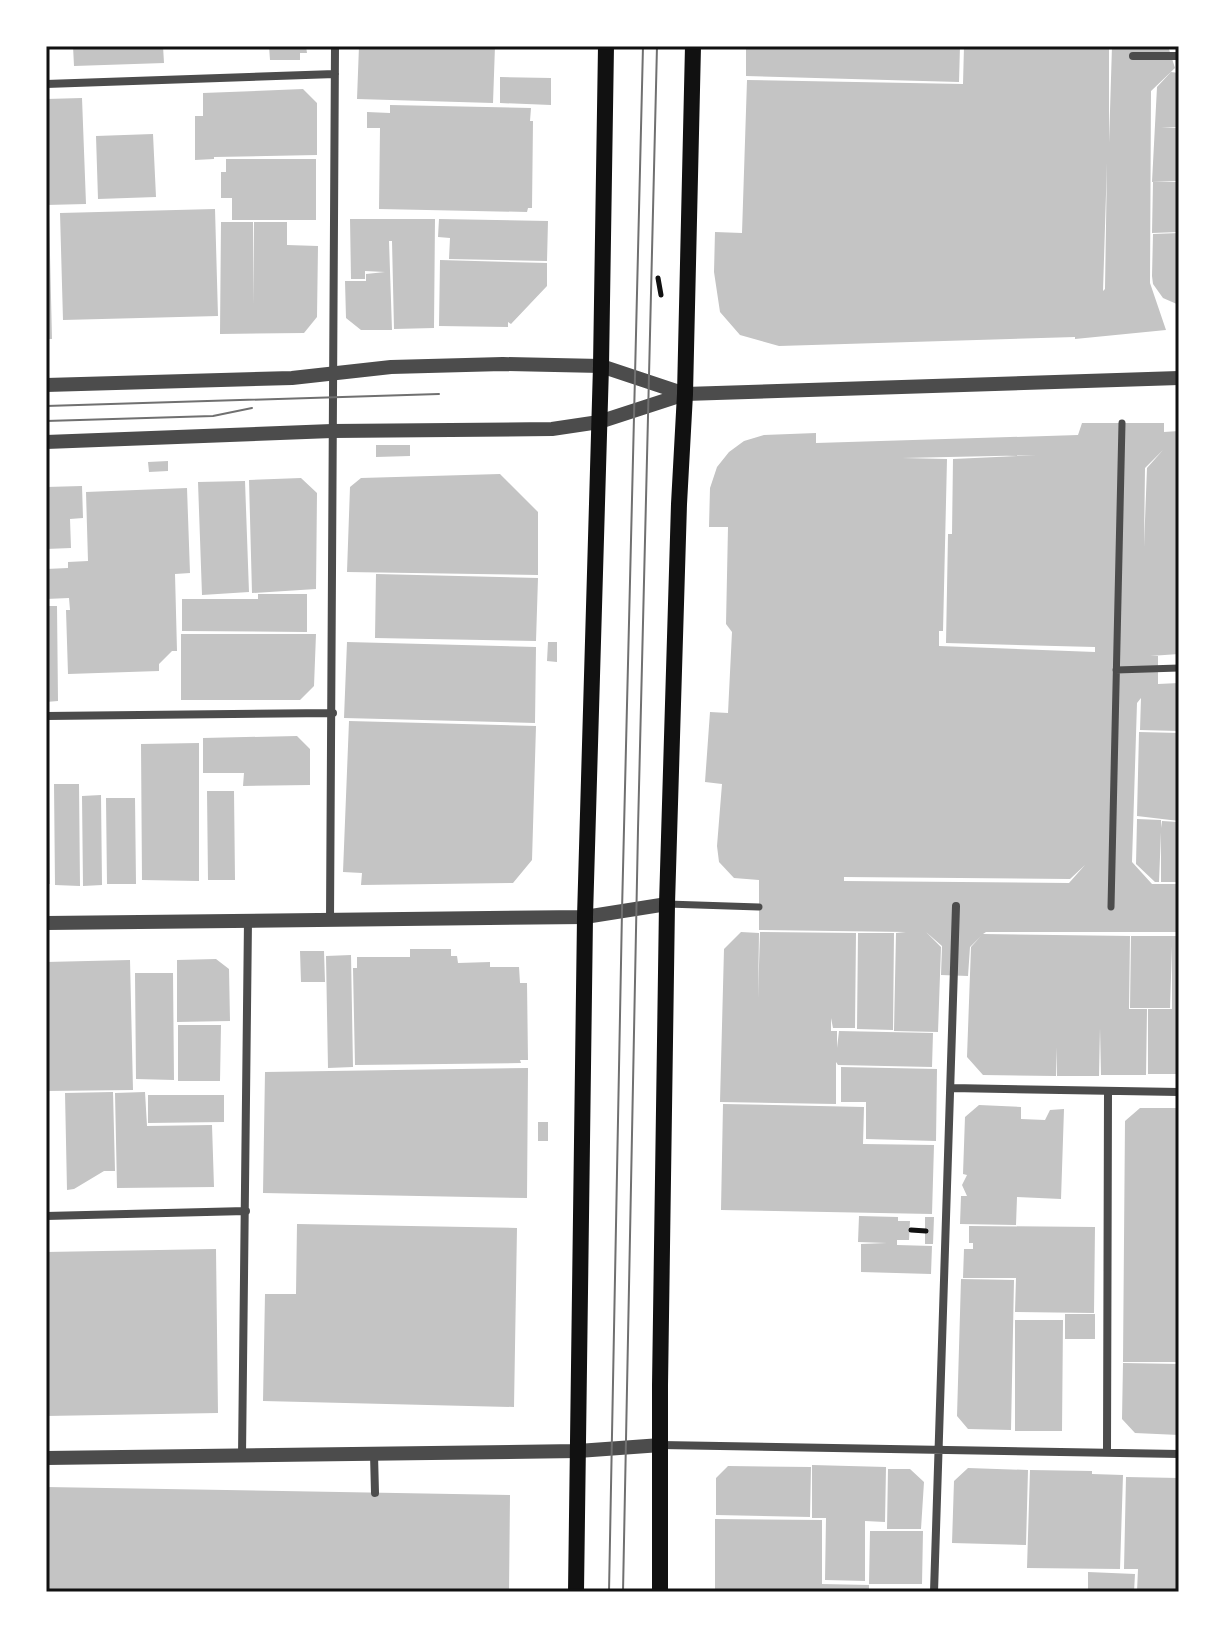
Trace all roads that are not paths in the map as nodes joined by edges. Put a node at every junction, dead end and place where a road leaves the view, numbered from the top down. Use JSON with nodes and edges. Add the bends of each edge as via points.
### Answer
{"nodes":[{"id":1,"x":335,"y":46,"type":"edge"},
{"id":2,"x":606,"y":46,"type":"edge"},
{"id":3,"x":693,"y":46,"type":"edge"},
{"id":4,"x":1133,"y":56,"type":"dead end"},
{"id":5,"x":1179,"y":56,"type":"edge"},
{"id":6,"x":335,"y":74,"type":"junction"},
{"id":7,"x":46,"y":84,"type":"edge"},
{"id":8,"x":601,"y":366,"type":"junction"},
{"id":9,"x":333,"y":373,"type":"junction"},
{"id":10,"x":1179,"y":378,"type":"edge"},
{"id":11,"x":46,"y":385,"type":"edge"},
{"id":12,"x":685,"y":394,"type":"junction"},
{"id":13,"x":599,"y":422,"type":"junction"},
{"id":14,"x":1122,"y":423,"type":"dead end"},
{"id":15,"x":332,"y":431,"type":"junction"},
{"id":16,"x":46,"y":442,"type":"edge"},
{"id":17,"x":1179,"y":668,"type":"edge"},
{"id":18,"x":1116,"y":670,"type":"junction"},
{"id":19,"x":333,"y":713,"type":"junction"},
{"id":20,"x":46,"y":716,"type":"edge"},
{"id":21,"x":667,"y":904,"type":"junction"},
{"id":22,"x":956,"y":906,"type":"dead end"},
{"id":23,"x":759,"y":907,"type":"dead end"},
{"id":24,"x":1111,"y":907,"type":"dead end"},
{"id":25,"x":585,"y":917,"type":"junction"},
{"id":26,"x":248,"y":920,"type":"junction"},
{"id":27,"x":330,"y":920,"type":"junction"},
{"id":28,"x":46,"y":923,"type":"edge"},
{"id":29,"x":951,"y":1088,"type":"junction"},
{"id":30,"x":1108,"y":1092,"type":"junction"},
{"id":31,"x":1179,"y":1092,"type":"edge"},
{"id":32,"x":246,"y":1211,"type":"junction"},
{"id":33,"x":46,"y":1216,"type":"edge"},
{"id":34,"x":661,"y":1445,"type":"junction"},
{"id":35,"x":939,"y":1449,"type":"junction"},
{"id":36,"x":578,"y":1451,"type":"junction"},
{"id":37,"x":1107,"y":1452,"type":"junction"},
{"id":38,"x":374,"y":1454,"type":"junction"},
{"id":39,"x":1179,"y":1454,"type":"edge"},
{"id":40,"x":242,"y":1456,"type":"junction"},
{"id":41,"x":46,"y":1458,"type":"edge"},
{"id":42,"x":375,"y":1493,"type":"dead end"},
{"id":43,"x":576,"y":1592,"type":"edge"},
{"id":44,"x":660,"y":1592,"type":"edge"},
{"id":45,"x":934,"y":1592,"type":"edge"}],
"edges":[{"from":1,"to":6,"type":"street"},
{"from":2,"to":8,"type":"main road"},
{"from":3,"to":12,"type":"main road"},
{"from":4,"to":5,"type":"street"},
{"from":6,"to":7,"type":"street"},
{"from":6,"to":9,"type":"street"},
{"from":8,"to":9,"type":"street","via":[[391,367]]},
{"from":8,"to":12,"type":"street"},
{"from":8,"to":13,"type":"main road"},
{"from":9,"to":11,"type":"street"},
{"from":9,"to":15,"type":"street"},
{"from":10,"to":12,"type":"street"},
{"from":12,"to":13,"type":"street"},
{"from":12,"to":21,"type":"main road"},
{"from":13,"to":15,"type":"street","via":[[506,431]]},
{"from":13,"to":25,"type":"main road"},
{"from":14,"to":18,"type":"street"},
{"from":15,"to":16,"type":"street"},
{"from":15,"to":19,"type":"street"},
{"from":17,"to":18,"type":"street"},
{"from":18,"to":24,"type":"street"},
{"from":19,"to":20,"type":"street"},
{"from":19,"to":27,"type":"street"},
{"from":21,"to":23,"type":"street"},
{"from":21,"to":25,"type":"street"},
{"from":21,"to":34,"type":"main road"},
{"from":22,"to":29,"type":"street"},
{"from":25,"to":27,"type":"street"},
{"from":25,"to":36,"type":"main road"},
{"from":26,"to":27,"type":"street"},
{"from":26,"to":28,"type":"street"},
{"from":26,"to":32,"type":"street"},
{"from":29,"to":30,"type":"street"},
{"from":29,"to":35,"type":"street"},
{"from":30,"to":31,"type":"street"},
{"from":30,"to":37,"type":"street"},
{"from":32,"to":33,"type":"street"},
{"from":32,"to":40,"type":"street"},
{"from":34,"to":35,"type":"street"},
{"from":34,"to":36,"type":"street"},
{"from":34,"to":44,"type":"main road"},
{"from":35,"to":37,"type":"street"},
{"from":35,"to":45,"type":"street"},
{"from":36,"to":38,"type":"street"},
{"from":36,"to":43,"type":"main road"},
{"from":37,"to":39,"type":"street"},
{"from":38,"to":40,"type":"street"},
{"from":38,"to":42,"type":"street"},
{"from":40,"to":41,"type":"street"}]}
